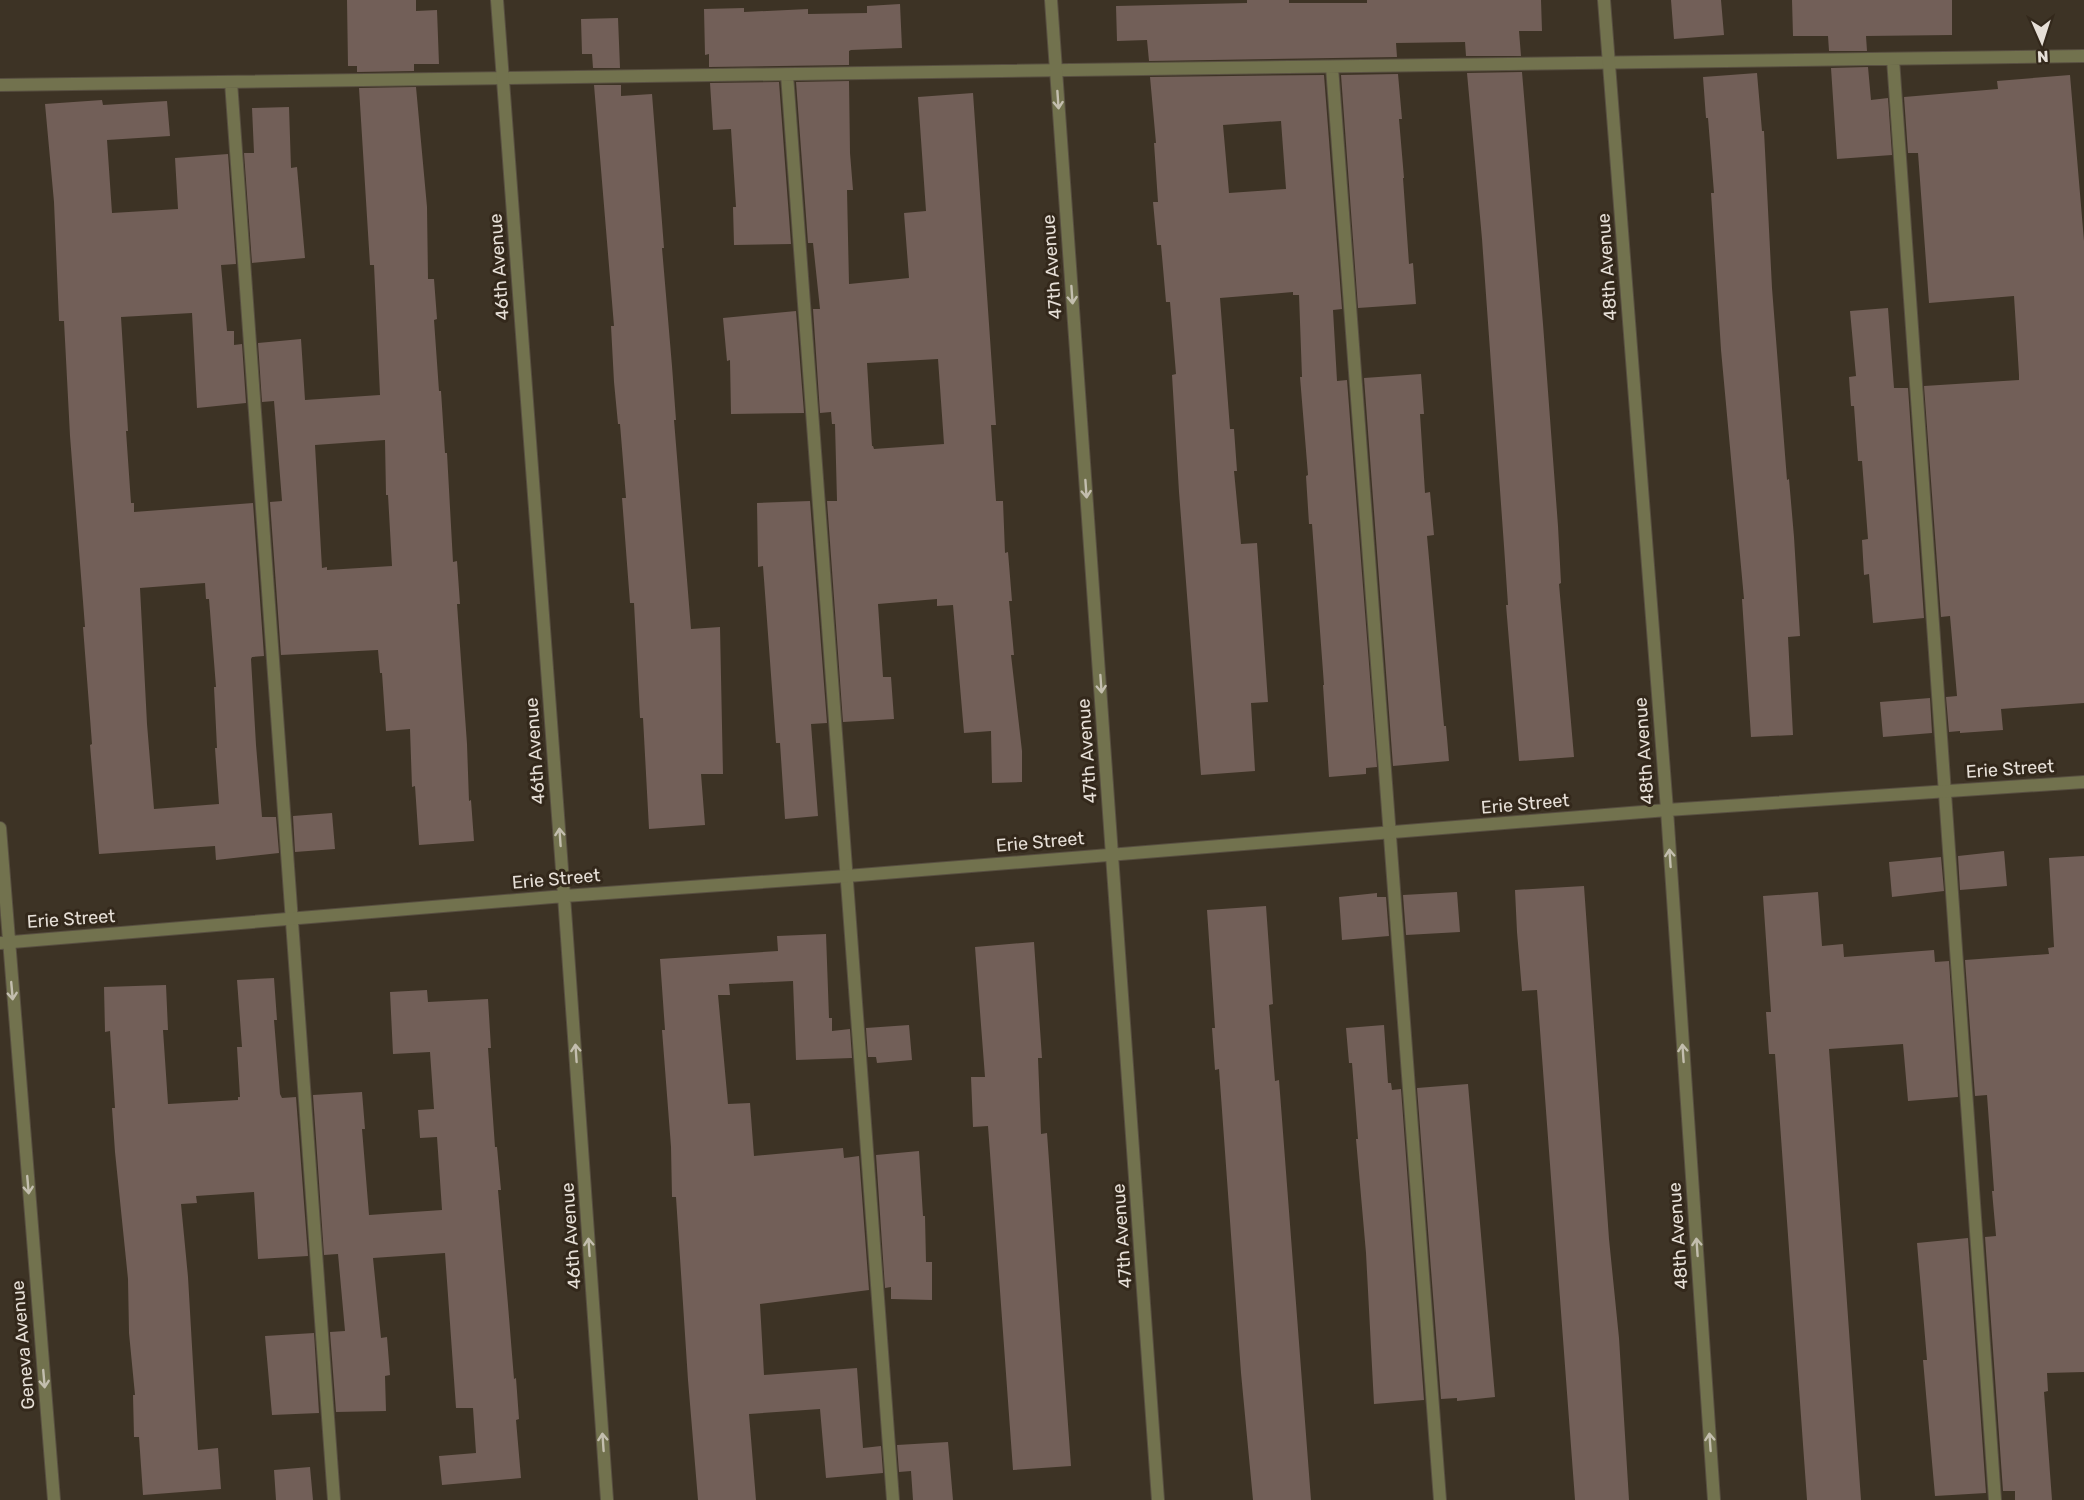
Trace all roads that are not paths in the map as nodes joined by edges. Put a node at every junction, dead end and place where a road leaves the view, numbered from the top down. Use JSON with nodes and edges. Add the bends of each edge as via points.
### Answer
{"nodes":[{"id":1,"x":497,"y":0,"type":"edge"},
{"id":2,"x":1051,"y":0,"type":"edge"},
{"id":3,"x":1604,"y":0,"type":"edge"},
{"id":4,"x":2084,"y":56,"type":"edge"},
{"id":5,"x":1893,"y":59,"type":"junction"},
{"id":6,"x":1609,"y":63,"type":"junction"},
{"id":7,"x":1332,"y":66,"type":"junction"},
{"id":8,"x":1056,"y":71,"type":"junction"},
{"id":9,"x":787,"y":75,"type":"junction"},
{"id":10,"x":502,"y":78,"type":"junction"},
{"id":11,"x":231,"y":82,"type":"junction"},
{"id":12,"x":0,"y":85,"type":"edge"},
{"id":13,"x":2084,"y":782,"type":"edge"},
{"id":14,"x":1944,"y":791,"type":"junction"},
{"id":15,"x":1667,"y":810,"type":"junction"},
{"id":16,"x":0,"y":828,"type":"edge"},
{"id":17,"x":1389,"y":833,"type":"junction"},
{"id":18,"x":1113,"y":855,"type":"junction"},
{"id":19,"x":847,"y":876,"type":"junction"},
{"id":20,"x":564,"y":896,"type":"junction"},
{"id":21,"x":291,"y":920,"type":"junction"},
{"id":22,"x":4,"y":943,"type":"edge"},
{"id":23,"x":54,"y":1500,"type":"edge"},
{"id":24,"x":334,"y":1500,"type":"edge"},
{"id":25,"x":608,"y":1500,"type":"edge"},
{"id":26,"x":893,"y":1500,"type":"edge"},
{"id":27,"x":1158,"y":1500,"type":"edge"},
{"id":28,"x":1440,"y":1500,"type":"edge"},
{"id":29,"x":1714,"y":1500,"type":"edge"},
{"id":30,"x":1995,"y":1500,"type":"edge"}],
"edges":[{"from":1,"to":10,"type":"street","name":"46th Avenue"},
{"from":2,"to":8,"type":"street","name":"47th Avenue"},
{"from":3,"to":6,"type":"street","name":"48th Avenue"},
{"from":4,"to":5,"type":"street"},
{"from":5,"to":6,"type":"street"},
{"from":5,"to":14,"type":"street"},
{"from":6,"to":7,"type":"street"},
{"from":6,"to":15,"type":"street","name":"48th Avenue"},
{"from":7,"to":8,"type":"street"},
{"from":7,"to":17,"type":"street"},
{"from":8,"to":9,"type":"street"},
{"from":8,"to":18,"type":"street","name":"47th Avenue","one_way":true},
{"from":9,"to":10,"type":"street"},
{"from":9,"to":19,"type":"street"},
{"from":10,"to":11,"type":"street"},
{"from":20,"to":10,"type":"street","name":"46th Avenue","one_way":true},
{"from":11,"to":12,"type":"street"},
{"from":11,"to":21,"type":"street"},
{"from":13,"to":14,"type":"street","name":"Erie Street"},
{"from":14,"to":15,"type":"street","name":"Erie Street"},
{"from":14,"to":30,"type":"street"},
{"from":15,"to":17,"type":"street","name":"Erie Street"},
{"from":29,"to":15,"type":"street","name":"48th Avenue","one_way":true},
{"from":16,"to":22,"type":"street","name":"Geneva Avenue"},
{"from":17,"to":18,"type":"street","name":"Erie Street"},
{"from":17,"to":28,"type":"street"},
{"from":18,"to":19,"type":"street","name":"Erie Street"},
{"from":18,"to":27,"type":"street","name":"47th Avenue"},
{"from":19,"to":20,"type":"street","name":"Erie Street"},
{"from":19,"to":26,"type":"street"},
{"from":20,"to":21,"type":"street","name":"Erie Street"},
{"from":25,"to":20,"type":"street","name":"46th Avenue","one_way":true},
{"from":21,"to":22,"type":"street","name":"Erie Street"},
{"from":21,"to":24,"type":"street"},
{"from":22,"to":23,"type":"street","name":"Geneva Avenue","one_way":true}]}
